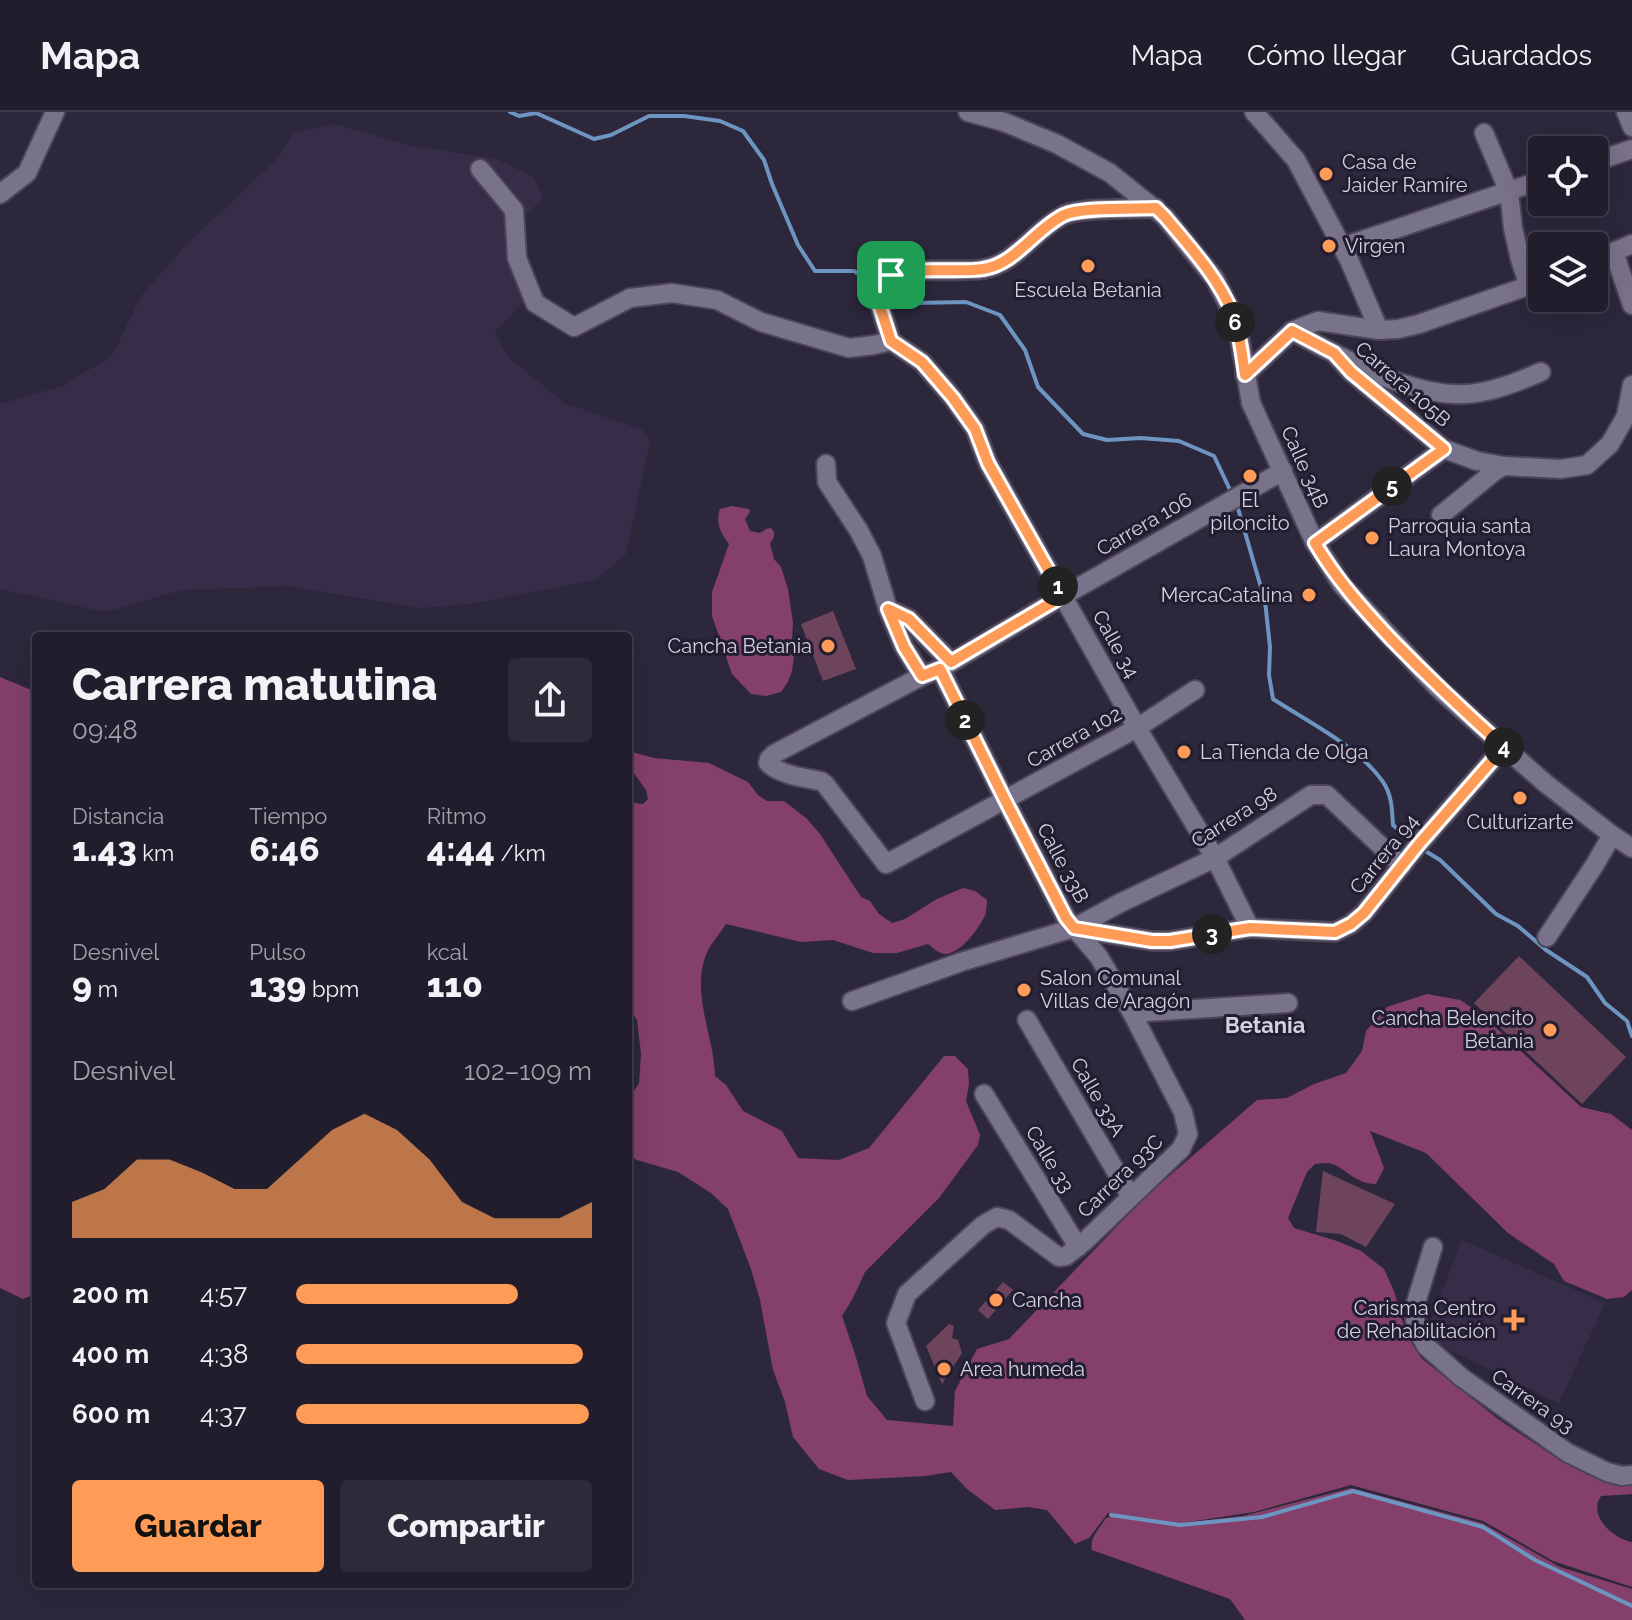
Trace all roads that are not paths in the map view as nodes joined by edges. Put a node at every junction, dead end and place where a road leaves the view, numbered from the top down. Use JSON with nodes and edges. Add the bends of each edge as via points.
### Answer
{"nodes":[{"id":1,"x":55,"y":112,"type":"edge"},
{"id":2,"x":968,"y":112,"type":"edge"},
{"id":3,"x":1254,"y":112,"type":"edge"},
{"id":4,"x":1626,"y":112,"type":"edge"},
{"id":5,"x":1632,"y":127,"type":"edge"},
{"id":6,"x":1484,"y":133,"type":"dead end"},
{"id":7,"x":1632,"y":149,"type":"edge"},
{"id":8,"x":1608,"y":157,"type":"edge"},
{"id":9,"x":480,"y":169,"type":"dead end"},
{"id":10,"x":1528,"y":185,"type":"edge"},
{"id":11,"x":1509,"y":192,"type":"junction"},
{"id":12,"x":0,"y":194,"type":"edge"},
{"id":13,"x":1156,"y":208,"type":"junction"},
{"id":14,"x":1632,"y":244,"type":"edge"},
{"id":15,"x":1342,"y":247,"type":"junction"},
{"id":16,"x":1614,"y":252,"type":"junction"},
{"id":17,"x":1608,"y":254,"type":"edge"},
{"id":18,"x":1528,"y":266,"type":"edge"},
{"id":19,"x":1528,"y":286,"type":"edge"},
{"id":20,"x":1632,"y":305,"type":"edge"},
{"id":21,"x":1379,"y":330,"type":"junction"},
{"id":22,"x":1292,"y":331,"type":"junction"},
{"id":23,"x":891,"y":341,"type":"junction"},
{"id":24,"x":1334,"y":353,"type":"junction"},
{"id":25,"x":1541,"y":372,"type":"dead end"},
{"id":26,"x":1245,"y":375,"type":"junction"},
{"id":27,"x":1632,"y":385,"type":"edge"},
{"id":28,"x":1444,"y":449,"type":"junction"},
{"id":29,"x":826,"y":464,"type":"dead end"},
{"id":30,"x":1504,"y":466,"type":"junction"},
{"id":31,"x":1283,"y":471,"type":"junction"},
{"id":32,"x":1441,"y":515,"type":"dead end"},
{"id":33,"x":1315,"y":543,"type":"junction"},
{"id":34,"x":1063,"y":596,"type":"junction"},
{"id":35,"x":888,"y":609,"type":"junction"},
{"id":36,"x":946,"y":665,"type":"junction"},
{"id":37,"x":922,"y":676,"type":"junction"},
{"id":38,"x":1195,"y":690,"type":"dead end"},
{"id":39,"x":1137,"y":728,"type":"junction"},
{"id":40,"x":1504,"y":747,"type":"junction"},
{"id":41,"x":1005,"y":800,"type":"junction"},
{"id":42,"x":1612,"y":835,"type":"junction"},
{"id":43,"x":1632,"y":848,"type":"edge"},
{"id":44,"x":1410,"y":856,"type":"junction"},
{"id":45,"x":1215,"y":858,"type":"junction"},
{"id":46,"x":886,"y":864,"type":"joint"},
{"id":47,"x":1074,"y":928,"type":"junction"},
{"id":48,"x":1250,"y":928,"type":"junction"},
{"id":49,"x":1547,"y":937,"type":"dead end"},
{"id":50,"x":852,"y":1001,"type":"dead end"},
{"id":51,"x":1288,"y":1003,"type":"dead end"},
{"id":52,"x":1132,"y":1013,"type":"junction"},
{"id":53,"x":1027,"y":1020,"type":"dead end"},
{"id":54,"x":984,"y":1094,"type":"dead end"},
{"id":55,"x":1183,"y":1112,"type":"joint"},
{"id":56,"x":1131,"y":1197,"type":"junction"},
{"id":57,"x":1078,"y":1247,"type":"junction"},
{"id":58,"x":1433,"y":1247,"type":"dead end"},
{"id":59,"x":925,"y":1401,"type":"dead end"},
{"id":60,"x":1632,"y":1475,"type":"edge"}],
"edges":[{"from":1,"to":12,"type":"street","via":[[27,173]]},
{"from":2,"to":13,"type":"street","name":"Calle 34B","via":[[1057,144],[1110,173]]},
{"from":3,"to":15,"type":"street","via":[[1296,160]]},
{"from":4,"to":5,"type":"street"},
{"from":6,"to":11,"type":"street"},
{"from":7,"to":8,"type":"street"},
{"from":9,"to":23,"type":"street","via":[[514,210],[517,258],[535,303],[574,327],[630,298],[672,293],[717,300],[761,322],[849,348]]},
{"from":10,"to":11,"type":"street"},
{"from":11,"to":15,"type":"street"},
{"from":11,"to":18,"type":"street","via":[[1513,228]]},
{"from":13,"to":23,"type":"street","via":[[1067,214],[1002,263],[985,269],[891,275],[877,297]]},
{"from":13,"to":26,"type":"street","name":"Calle 34B","via":[[1215,279],[1233,314]]},
{"from":14,"to":16,"type":"street"},
{"from":15,"to":21,"type":"street"},
{"from":16,"to":17,"type":"street"},
{"from":16,"to":20,"type":"street"},
{"from":19,"to":21,"type":"street","via":[[1419,324]]},
{"from":21,"to":22,"type":"street","via":[[1318,321]]},
{"from":22,"to":24,"type":"street"},
{"from":22,"to":26,"type":"street"},
{"from":23,"to":34,"type":"street","name":"Calle 34","via":[[922,362],[975,429],[988,463]]},
{"from":24,"to":25,"type":"street","via":[[1422,389],[1455,395],[1481,393]]},
{"from":24,"to":28,"type":"street","name":"Carrera 105B"},
{"from":26,"to":31,"type":"street","name":"Calle 34B","via":[[1251,403]]},
{"from":27,"to":30,"type":"street","name":"Carrera 105B","via":[[1626,416],[1610,444],[1587,465]]},
{"from":28,"to":30,"type":"street","name":"Carrera 105B"},
{"from":28,"to":33,"type":"street","name":"Carrera 105B"},
{"from":29,"to":35,"type":"street","via":[[827,482],[872,556]]},
{"from":30,"to":32,"type":"street"},
{"from":31,"to":33,"type":"street","name":"Calle 34B"},
{"from":31,"to":34,"type":"street","name":"Carrera 106"},
{"from":33,"to":40,"type":"street","name":"Calle 34B","via":[[1373,620]]},
{"from":34,"to":36,"type":"street","name":"Carrera 106"},
{"from":34,"to":39,"type":"street","name":"Calle 34"},
{"from":35,"to":36,"type":"street","name":"Calle 33B","via":[[909,619]]},
{"from":35,"to":37,"type":"street"},
{"from":36,"to":37,"type":"street","name":"Carrera 106"},
{"from":36,"to":41,"type":"street","name":"Calle 33B"},
{"from":37,"to":46,"type":"street","name":"Carrera 106","via":[[774,754],[768,763],[825,784]]},
{"from":38,"to":39,"type":"street","name":"Carrera 102"},
{"from":39,"to":41,"type":"street","name":"Carrera 102"},
{"from":39,"to":45,"type":"street","name":"Calle 34"},
{"from":40,"to":42,"type":"street","name":"Calle 34B"},
{"from":40,"to":44,"type":"street","name":"Carrera 94"},
{"from":41,"to":46,"type":"street","name":"Carrera 102"},
{"from":41,"to":47,"type":"street","name":"Calle 33B"},
{"from":42,"to":43,"type":"street","name":"Calle 34B"},
{"from":42,"to":49,"type":"street"},
{"from":44,"to":45,"type":"street","name":"Carrera 98","via":[[1327,795],[1311,795]]},
{"from":44,"to":48,"type":"street","name":"Carrera 94","via":[[1364,913],[1335,932]]},
{"from":45,"to":47,"type":"street","name":"Carrera 98"},
{"from":45,"to":48,"type":"street","name":"Calle 34"},
{"from":47,"to":48,"type":"street","name":"Carrera 94","via":[[1152,941]]},
{"from":47,"to":50,"type":"street","name":"Carrera 94"},
{"from":47,"to":52,"type":"street","name":"Calle 33B","via":[[1099,957]]},
{"from":51,"to":52,"type":"street"},
{"from":52,"to":55,"type":"street","name":"Calle 33B"},
{"from":53,"to":56,"type":"street","name":"Calle 33A"},
{"from":54,"to":57,"type":"street","name":"Calle 33"},
{"from":55,"to":56,"type":"street","name":"Carrera 93C","via":[[1188,1134],[1181,1149]]},
{"from":56,"to":57,"type":"street","name":"Carrera 93C"},
{"from":57,"to":59,"type":"street","name":"Carrera 93C","via":[[1059,1257],[997,1217],[907,1294],[896,1323]]},
{"from":58,"to":60,"type":"street","name":"Carrera 93","via":[[1414,1309],[1426,1346],[1568,1453],[1607,1472]]}]}
